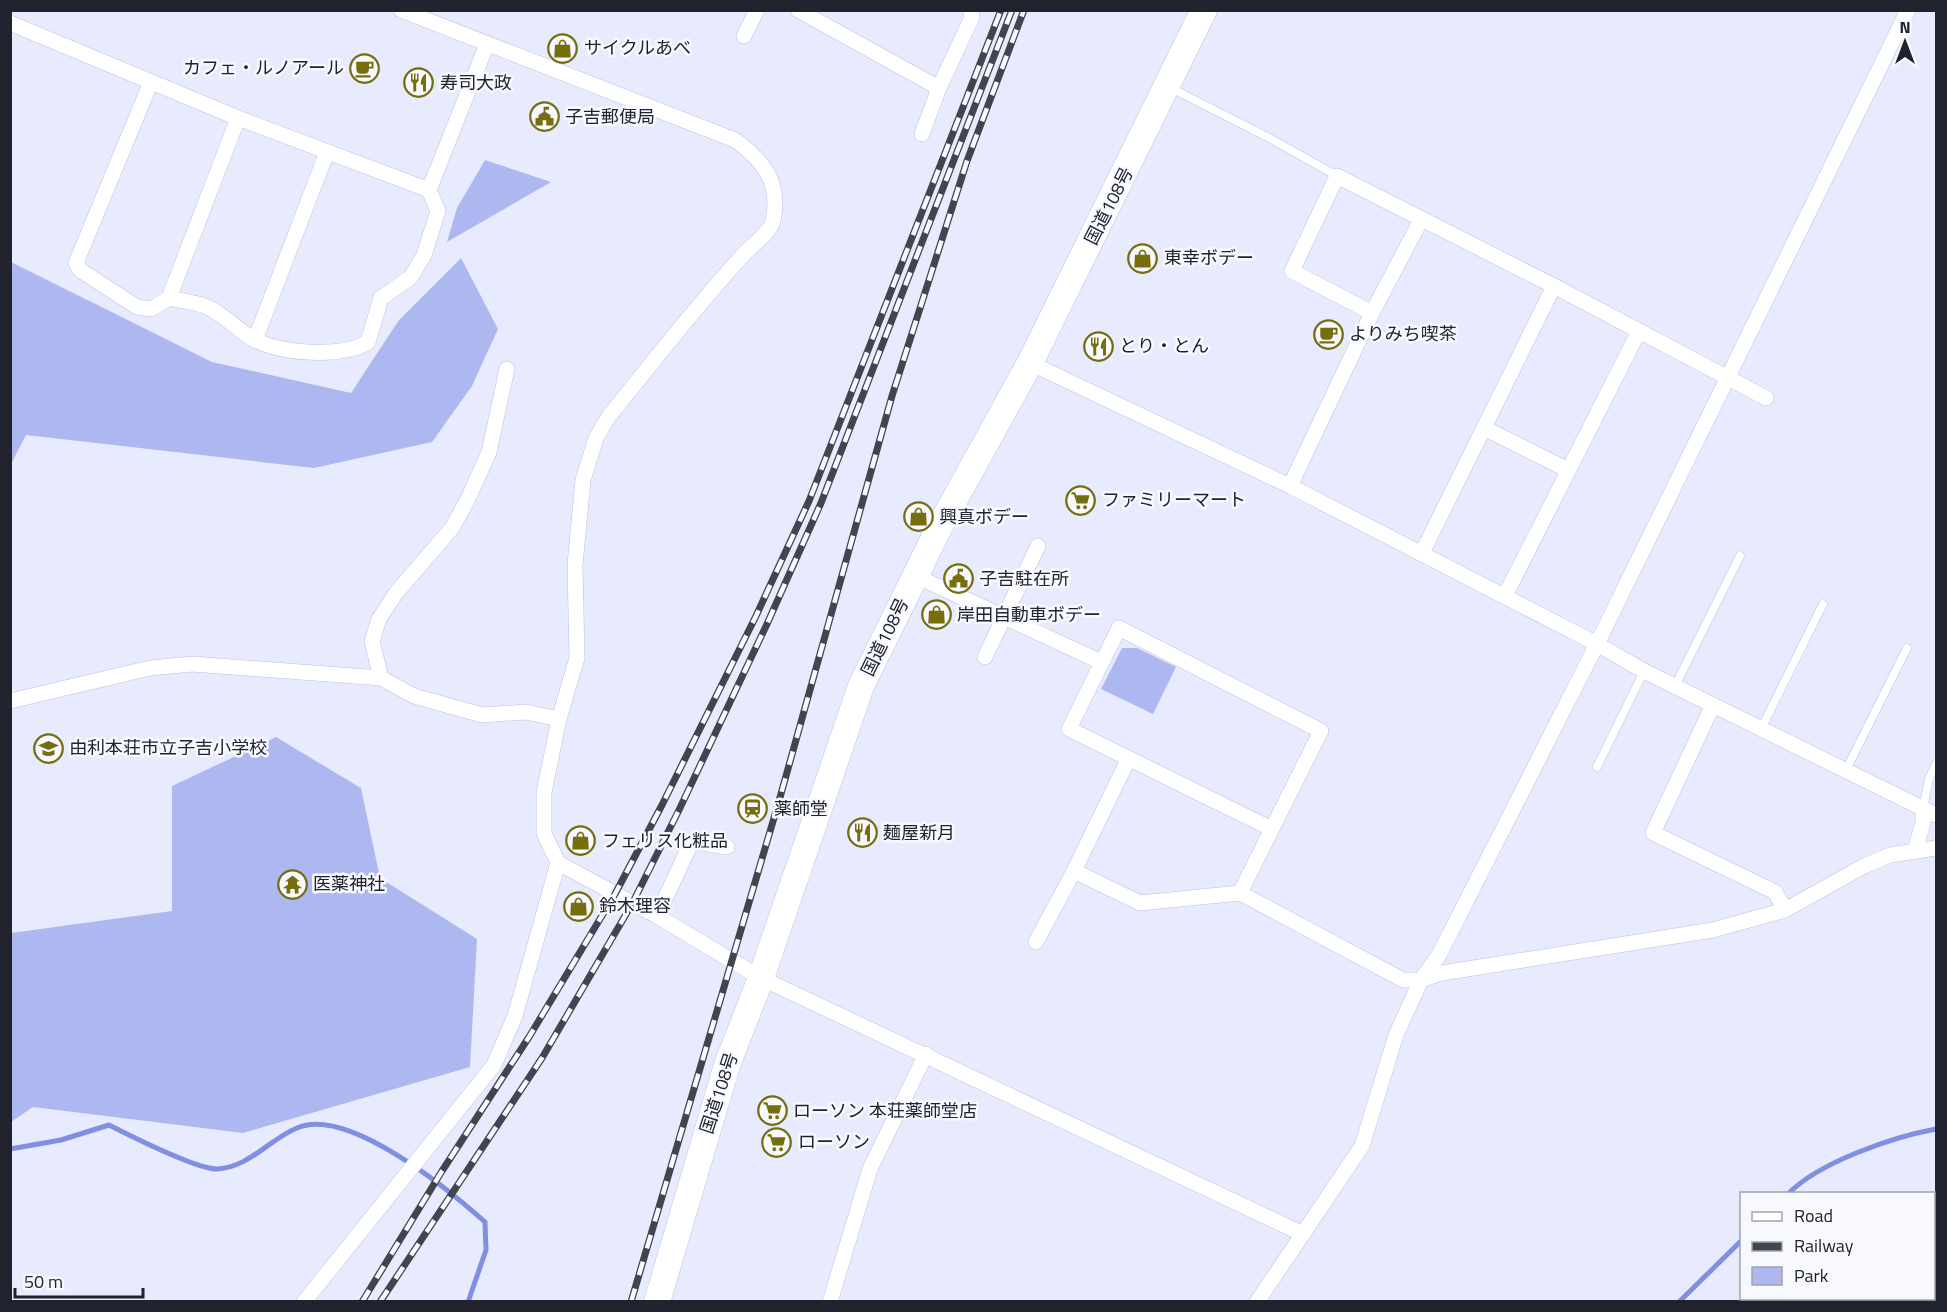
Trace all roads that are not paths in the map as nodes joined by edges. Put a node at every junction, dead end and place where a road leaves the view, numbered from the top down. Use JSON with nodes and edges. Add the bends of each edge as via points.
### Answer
{"nodes":[{"id":1,"x":401,"y":10,"type":"edge"},
{"id":2,"x":757,"y":10,"type":"edge"},
{"id":3,"x":971,"y":10,"type":"edge"},
{"id":4,"x":1204,"y":10,"type":"edge"},
{"id":5,"x":1908,"y":10,"type":"edge"},
{"id":6,"x":797,"y":11,"type":"edge"},
{"id":7,"x":427,"y":15,"type":"edge"},
{"id":8,"x":10,"y":23,"type":"edge"},
{"id":9,"x":744,"y":36,"type":"dead end"},
{"id":10,"x":487,"y":44,"type":"junction"},
{"id":11,"x":151,"y":82,"type":"junction"},
{"id":12,"x":1168,"y":87,"type":"junction"},
{"id":13,"x":939,"y":88,"type":"junction"},
{"id":14,"x":238,"y":118,"type":"junction"},
{"id":15,"x":922,"y":134,"type":"dead end"},
{"id":16,"x":327,"y":152,"type":"junction"},
{"id":17,"x":1336,"y":176,"type":"junction"},
{"id":18,"x":429,"y":190,"type":"junction"},
{"id":19,"x":1421,"y":220,"type":"junction"},
{"id":20,"x":1554,"y":286,"type":"junction"},
{"id":21,"x":169,"y":298,"type":"junction"},
{"id":22,"x":1372,"y":313,"type":"junction"},
{"id":23,"x":1639,"y":331,"type":"junction"},
{"id":24,"x":255,"y":340,"type":"junction"},
{"id":25,"x":1030,"y":363,"type":"junction"},
{"id":26,"x":507,"y":369,"type":"dead end"},
{"id":27,"x":1728,"y":376,"type":"junction"},
{"id":28,"x":1766,"y":398,"type":"dead end"},
{"id":29,"x":1484,"y":428,"type":"junction"},
{"id":30,"x":1568,"y":470,"type":"junction"},
{"id":31,"x":1290,"y":486,"type":"junction"},
{"id":32,"x":1038,"y":546,"type":"dead end"},
{"id":33,"x":1422,"y":553,"type":"junction"},
{"id":34,"x":1740,"y":556,"type":"dead end"},
{"id":35,"x":916,"y":576,"type":"junction"},
{"id":36,"x":1505,"y":596,"type":"junction"},
{"id":37,"x":1823,"y":604,"type":"dead end"},
{"id":38,"x":1004,"y":619,"type":"junction"},
{"id":39,"x":1597,"y":644,"type":"junction"},
{"id":40,"x":1907,"y":648,"type":"dead end"},
{"id":41,"x":985,"y":657,"type":"dead end"},
{"id":42,"x":1101,"y":662,"type":"junction"},
{"id":43,"x":1644,"y":671,"type":"junction"},
{"id":44,"x":381,"y":678,"type":"junction"},
{"id":45,"x":1675,"y":687,"type":"junction"},
{"id":46,"x":10,"y":701,"type":"edge"},
{"id":47,"x":1713,"y":705,"type":"junction"},
{"id":48,"x":560,"y":719,"type":"junction"},
{"id":49,"x":1761,"y":729,"type":"junction"},
{"id":50,"x":1128,"y":760,"type":"junction"},
{"id":51,"x":1936,"y":764,"type":"edge"},
{"id":52,"x":1598,"y":767,"type":"dead end"},
{"id":53,"x":1845,"y":770,"type":"junction"},
{"id":54,"x":1930,"y":811,"type":"edge"},
{"id":55,"x":1272,"y":829,"type":"junction"},
{"id":56,"x":727,"y":847,"type":"dead end"},
{"id":57,"x":1936,"y":848,"type":"edge"},
{"id":58,"x":1915,"y":850,"type":"junction"},
{"id":59,"x":558,"y":864,"type":"junction"},
{"id":60,"x":1074,"y":871,"type":"junction"},
{"id":61,"x":1240,"y":893,"type":"junction"},
{"id":62,"x":1785,"y":910,"type":"junction"},
{"id":63,"x":657,"y":916,"type":"junction"},
{"id":64,"x":1036,"y":942,"type":"dead end"},
{"id":65,"x":761,"y":978,"type":"junction"},
{"id":66,"x":1421,"y":980,"type":"junction"},
{"id":67,"x":926,"y":1054,"type":"junction"},
{"id":68,"x":1304,"y":1234,"type":"junction"},
{"id":69,"x":1266,"y":1287,"type":"junction"},
{"id":70,"x":304,"y":1302,"type":"edge"},
{"id":71,"x":657,"y":1302,"type":"edge"},
{"id":72,"x":830,"y":1302,"type":"edge"},
{"id":73,"x":1257,"y":1302,"type":"edge"},
{"id":74,"x":1274,"y":1302,"type":"edge"}],
"edges":[{"from":1,"to":7,"type":"street"},
{"from":2,"to":9,"type":"street"},
{"from":3,"to":13,"type":"street","via":[[972,17]]},
{"from":4,"to":12,"type":"highway","name":"国道108号"},
{"from":5,"to":27,"type":"street"},
{"from":6,"to":13,"type":"street"},
{"from":7,"to":10,"type":"street"},
{"from":8,"to":11,"type":"street"},
{"from":10,"to":18,"type":"street"},
{"from":10,"to":48,"type":"street","via":[[735,140],[756,156],[770,177],[775,200],[773,224],[616,407],[596,438],[583,480],[575,565],[577,658]]},
{"from":11,"to":14,"type":"street"},
{"from":11,"to":21,"type":"street","via":[[76,263],[80,270],[137,307],[151,309]]},
{"from":12,"to":17,"type":"lane"},
{"from":12,"to":25,"type":"highway","name":"国道108号"},
{"from":13,"to":15,"type":"street"},
{"from":14,"to":16,"type":"street"},
{"from":14,"to":21,"type":"street"},
{"from":16,"to":18,"type":"street"},
{"from":16,"to":24,"type":"street"},
{"from":17,"to":19,"type":"street"},
{"from":17,"to":22,"type":"street","via":[[1292,271]]},
{"from":18,"to":24,"type":"street","via":[[438,211],[424,255],[411,277],[381,298],[368,342],[355,350],[292,351]]},
{"from":19,"to":20,"type":"street"},
{"from":19,"to":22,"type":"street"},
{"from":20,"to":23,"type":"street"},
{"from":20,"to":29,"type":"street"},
{"from":21,"to":24,"type":"street","via":[[207,307]]},
{"from":22,"to":31,"type":"street"},
{"from":23,"to":27,"type":"street"},
{"from":23,"to":30,"type":"street"},
{"from":25,"to":31,"type":"street"},
{"from":25,"to":35,"type":"highway","name":"国道108号"},
{"from":26,"to":44,"type":"street","via":[[489,452],[468,499],[452,528],[396,593],[379,619],[372,641]]},
{"from":27,"to":28,"type":"street"},
{"from":27,"to":39,"type":"street"},
{"from":29,"to":30,"type":"street"},
{"from":29,"to":33,"type":"street"},
{"from":30,"to":36,"type":"street"},
{"from":31,"to":33,"type":"street"},
{"from":32,"to":38,"type":"street"},
{"from":33,"to":36,"type":"street"},
{"from":34,"to":45,"type":"lane"},
{"from":35,"to":38,"type":"street"},
{"from":35,"to":65,"type":"highway","name":"国道108号","via":[[861,686]]},
{"from":36,"to":39,"type":"street"},
{"from":37,"to":49,"type":"lane"},
{"from":38,"to":41,"type":"street"},
{"from":38,"to":42,"type":"street"},
{"from":39,"to":43,"type":"street"},
{"from":39,"to":66,"type":"street","via":[[1439,955]]},
{"from":40,"to":53,"type":"lane"},
{"from":42,"to":50,"type":"street","via":[[1069,729]]},
{"from":42,"to":55,"type":"street","via":[[1119,628],[1321,731]]},
{"from":43,"to":45,"type":"street"},
{"from":43,"to":52,"type":"lane"},
{"from":44,"to":46,"type":"street","via":[[192,664],[150,668]]},
{"from":44,"to":48,"type":"street","via":[[414,696],[482,715],[526,712]]},
{"from":45,"to":47,"type":"street"},
{"from":47,"to":49,"type":"street"},
{"from":47,"to":62,"type":"street","via":[[1653,833],[1774,892]]},
{"from":48,"to":59,"type":"street","via":[[544,792],[544,833]]},
{"from":49,"to":53,"type":"street"},
{"from":50,"to":55,"type":"street"},
{"from":50,"to":60,"type":"street"},
{"from":51,"to":54,"type":"lane","via":[[1929,779]]},
{"from":53,"to":54,"type":"street"},
{"from":54,"to":58,"type":"street"},
{"from":55,"to":61,"type":"street"},
{"from":56,"to":63,"type":"street","via":[[692,841]]},
{"from":57,"to":58,"type":"street"},
{"from":58,"to":62,"type":"street","via":[[1864,866]]},
{"from":59,"to":63,"type":"street"},
{"from":59,"to":70,"type":"street","via":[[515,1016],[494,1065]]},
{"from":60,"to":61,"type":"street","via":[[1140,903]]},
{"from":60,"to":64,"type":"street"},
{"from":61,"to":66,"type":"street","via":[[1403,980]]},
{"from":62,"to":66,"type":"street","via":[[1713,930],[1442,973]]},
{"from":63,"to":65,"type":"street"},
{"from":65,"to":67,"type":"street"},
{"from":65,"to":71,"type":"highway","name":"国道108号","via":[[727,1065]]},
{"from":66,"to":68,"type":"street","via":[[1396,1035],[1362,1146]]},
{"from":67,"to":68,"type":"street"},
{"from":67,"to":72,"type":"street","via":[[870,1169]]},
{"from":68,"to":69,"type":"street"},
{"from":69,"to":73,"type":"street"},
{"from":69,"to":74,"type":"street"}]}
